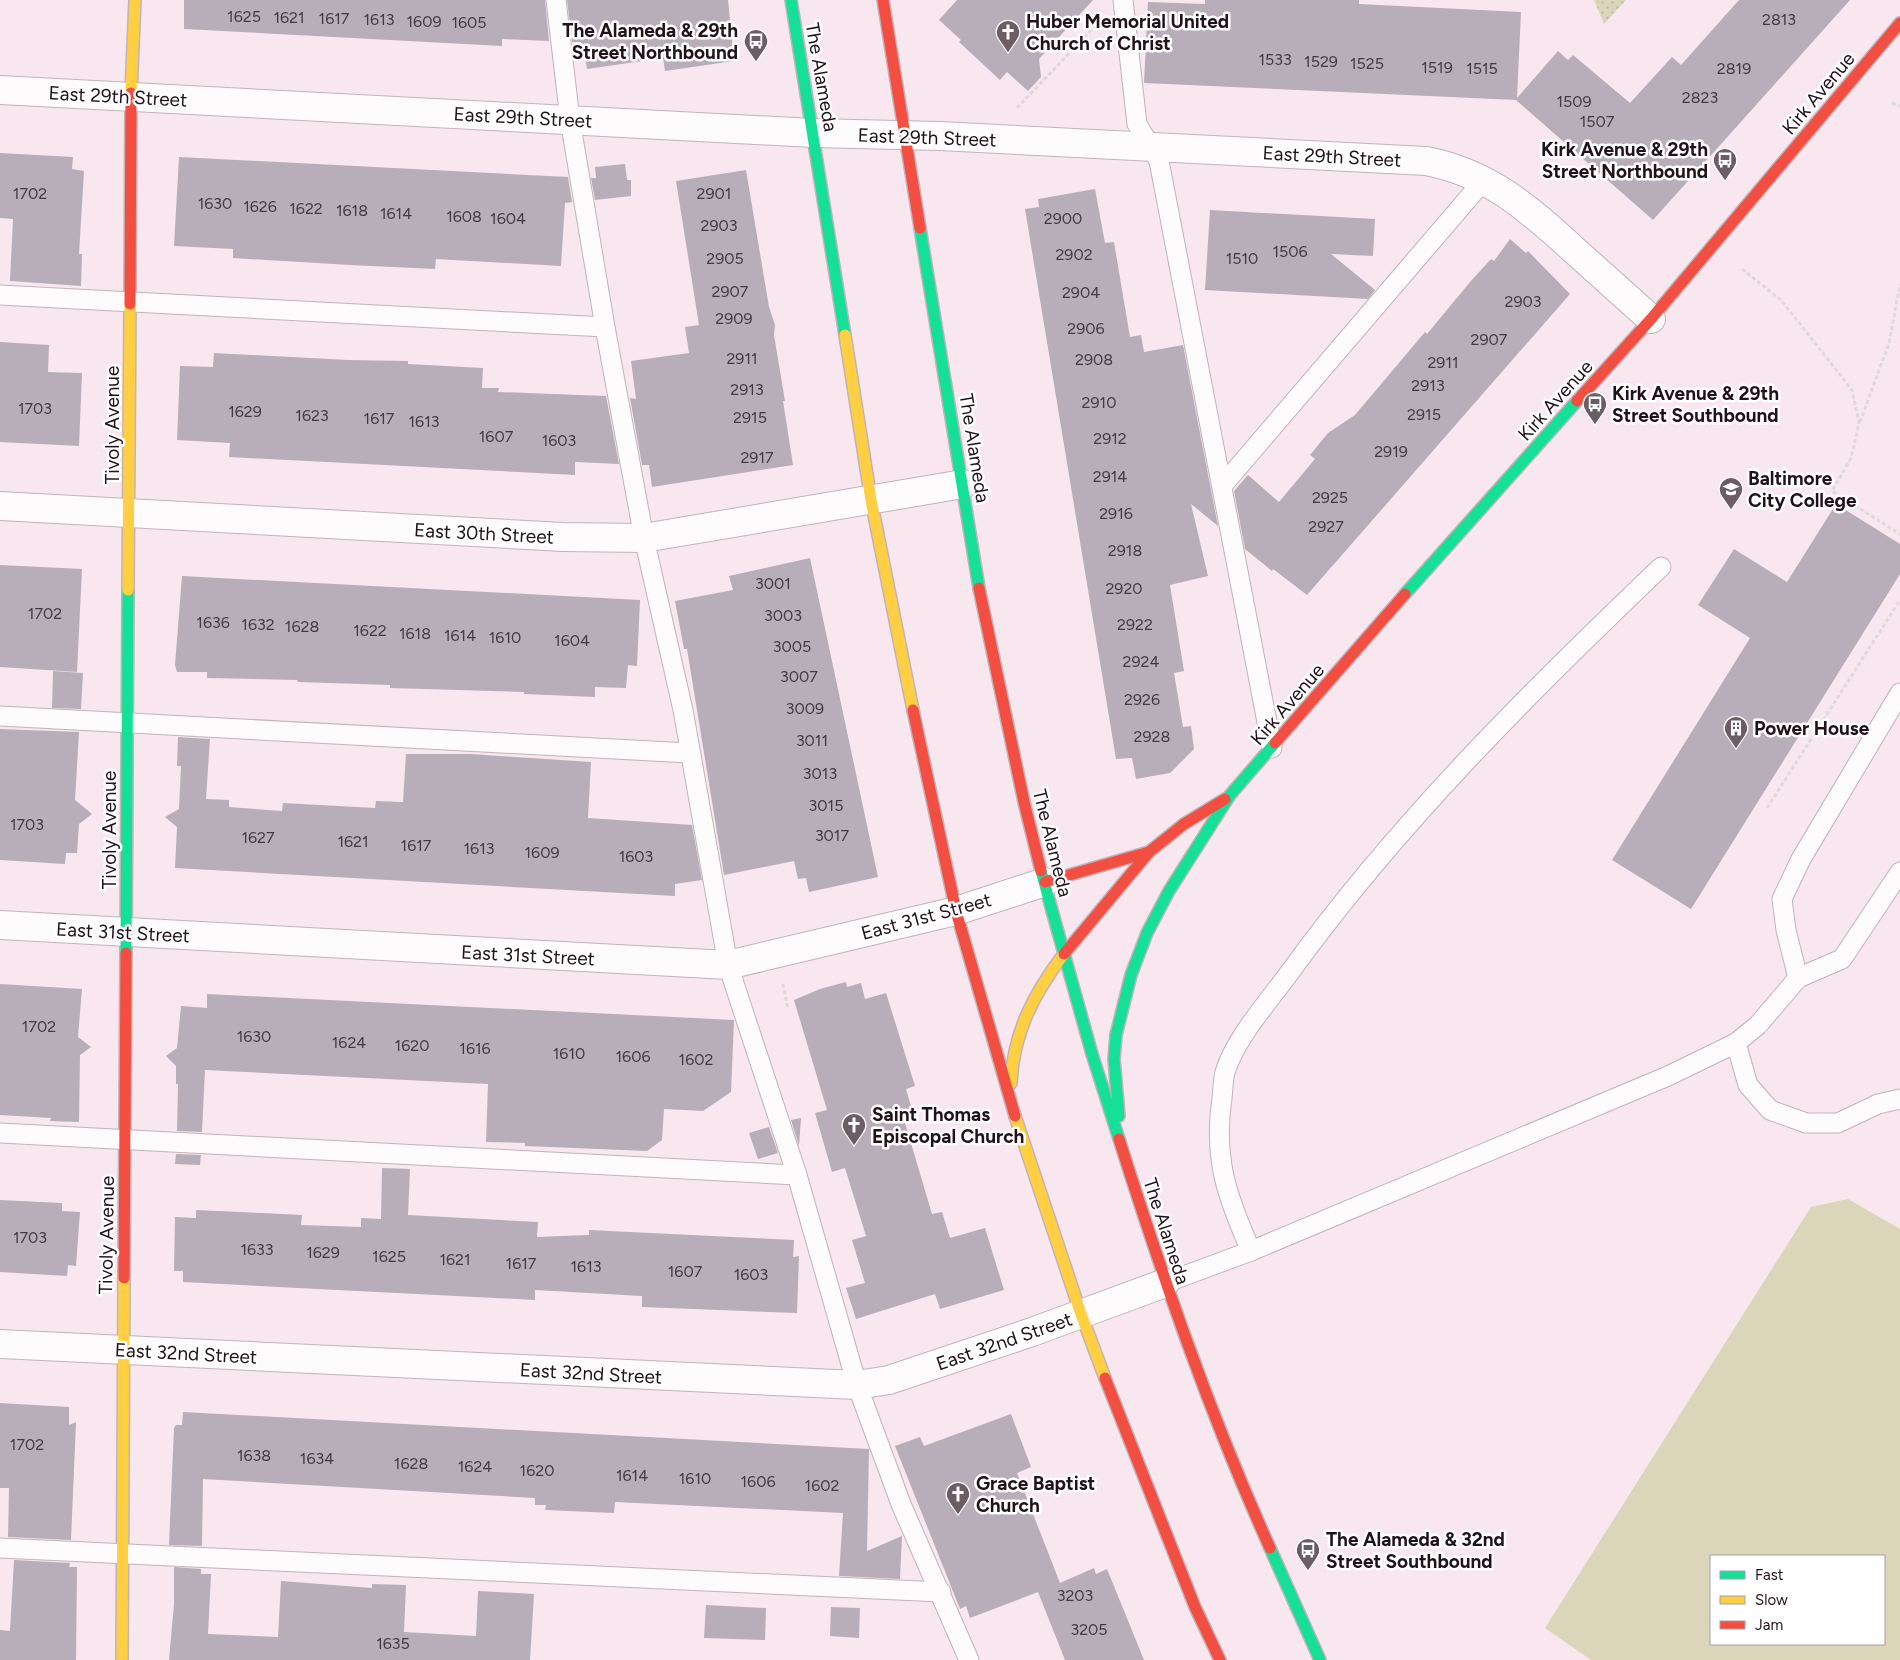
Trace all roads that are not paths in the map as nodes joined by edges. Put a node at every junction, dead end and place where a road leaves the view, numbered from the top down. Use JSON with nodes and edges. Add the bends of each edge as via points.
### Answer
{"nodes":[{"id":1,"x":136,"y":0,"type":"edge"},
{"id":2,"x":556,"y":0,"type":"edge"},
{"id":3,"x":791,"y":0,"type":"edge"},
{"id":4,"x":883,"y":0,"type":"edge"},
{"id":5,"x":1123,"y":0,"type":"edge"},
{"id":6,"x":1900,"y":23,"type":"edge"},
{"id":7,"x":0,"y":90,"type":"edge"},
{"id":8,"x":131,"y":97,"type":"junction"},
{"id":9,"x":570,"y":120,"type":"junction"},
{"id":10,"x":813,"y":132,"type":"junction"},
{"id":11,"x":905,"y":135,"type":"junction"},
{"id":12,"x":1149,"y":147,"type":"junction"},
{"id":13,"x":1484,"y":180,"type":"junction"},
{"id":14,"x":0,"y":295,"type":"edge"},
{"id":15,"x":130,"y":302,"type":"junction"},
{"id":16,"x":1651,"y":319,"type":"junction"},
{"id":17,"x":605,"y":327,"type":"junction"},
{"id":18,"x":963,"y":484,"type":"junction"},
{"id":19,"x":1222,"y":486,"type":"junction"},
{"id":20,"x":871,"y":500,"type":"junction"},
{"id":21,"x":0,"y":506,"type":"edge"},
{"id":22,"x":128,"y":512,"type":"junction"},
{"id":23,"x":644,"y":538,"type":"junction"},
{"id":24,"x":1661,"y":567,"type":"dead end"},
{"id":25,"x":1900,"y":693,"type":"edge"},
{"id":26,"x":0,"y":716,"type":"edge"},
{"id":27,"x":128,"y":723,"type":"junction"},
{"id":28,"x":1272,"y":748,"type":"junction"},
{"id":29,"x":689,"y":752,"type":"junction"},
{"id":30,"x":1230,"y":795,"type":"junction"},
{"id":31,"x":1149,"y":852,"type":"junction"},
{"id":32,"x":1900,"y":872,"type":"edge"},
{"id":33,"x":1045,"y":882,"type":"junction"},
{"id":34,"x":956,"y":911,"type":"junction"},
{"id":35,"x":0,"y":925,"type":"edge"},
{"id":36,"x":126,"y":932,"type":"junction"},
{"id":37,"x":1064,"y":954,"type":"junction"},
{"id":38,"x":728,"y":965,"type":"junction"},
{"id":39,"x":1798,"y":978,"type":"junction"},
{"id":40,"x":1736,"y":1044,"type":"junction"},
{"id":41,"x":1011,"y":1100,"type":"junction"},
{"id":42,"x":1900,"y":1100,"type":"edge"},
{"id":43,"x":0,"y":1133,"type":"edge"},
{"id":44,"x":125,"y":1139,"type":"junction"},
{"id":45,"x":797,"y":1175,"type":"junction"},
{"id":46,"x":1132,"y":1180,"type":"junction"},
{"id":47,"x":1251,"y":1251,"type":"junction"},
{"id":48,"x":1165,"y":1283,"type":"junction"},
{"id":49,"x":1081,"y":1314,"type":"junction"},
{"id":50,"x":0,"y":1344,"type":"edge"},
{"id":51,"x":122,"y":1350,"type":"junction"},
{"id":52,"x":857,"y":1385,"type":"junction"},
{"id":53,"x":0,"y":1548,"type":"edge"},
{"id":54,"x":123,"y":1554,"type":"junction"},
{"id":55,"x":941,"y":1592,"type":"junction"},
{"id":56,"x":122,"y":1660,"type":"edge"},
{"id":57,"x":969,"y":1660,"type":"edge"},
{"id":58,"x":1220,"y":1660,"type":"edge"},
{"id":59,"x":1320,"y":1660,"type":"edge"}],
"edges":[{"from":1,"to":8,"type":"main road","name":"Tivoly Avenue"},
{"from":2,"to":9,"type":"lane"},
{"from":3,"to":10,"type":"main road","name":"The Alameda"},
{"from":4,"to":11,"type":"main road","name":"The Alameda"},
{"from":5,"to":12,"type":"lane","via":[[1137,124]]},
{"from":6,"to":16,"type":"main road","name":"Kirk Avenue"},
{"from":7,"to":8,"type":"street","name":"East 29th Street"},
{"from":8,"to":9,"type":"street","name":"East 29th Street"},
{"from":8,"to":15,"type":"main road","name":"Tivoly Avenue"},
{"from":9,"to":10,"type":"street","name":"East 29th Street"},
{"from":9,"to":17,"type":"lane"},
{"from":10,"to":11,"type":"street","name":"East 29th Street"},
{"from":10,"to":20,"type":"main road","name":"The Alameda"},
{"from":11,"to":12,"type":"street","name":"East 29th Street"},
{"from":11,"to":18,"type":"main road","name":"The Alameda"},
{"from":12,"to":13,"type":"street","name":"East 29th Street","via":[[1426,161],[1454,166]]},
{"from":12,"to":19,"type":"lane","via":[[1159,161]]},
{"from":13,"to":16,"type":"street","name":"East 29th Street","via":[[1530,209]]},
{"from":13,"to":19,"type":"lane"},
{"from":14,"to":15,"type":"lane"},
{"from":15,"to":17,"type":"lane"},
{"from":15,"to":22,"type":"main road","name":"Tivoly Avenue"},
{"from":16,"to":28,"type":"main road","name":"Kirk Avenue","via":[[1439,555]]},
{"from":17,"to":23,"type":"lane"},
{"from":18,"to":20,"type":"street","name":"East 30th Street"},
{"from":18,"to":33,"type":"main road","name":"The Alameda","via":[[975,566],[1022,793]]},
{"from":19,"to":28,"type":"lane"},
{"from":20,"to":23,"type":"street","name":"East 30th Street"},
{"from":20,"to":34,"type":"main road","name":"The Alameda"},
{"from":21,"to":22,"type":"street","name":"East 30th Street"},
{"from":22,"to":23,"type":"street","name":"East 30th Street","via":[[563,538]]},
{"from":22,"to":27,"type":"main road","name":"Tivoly Avenue"},
{"from":23,"to":29,"type":"lane","via":[[683,710]]},
{"from":24,"to":47,"type":"lane","via":[[1562,662],[1427,802],[1332,915],[1243,1036],[1225,1072],[1219,1145],[1222,1176],[1230,1204]]},
{"from":25,"to":39,"type":"lane","via":[[1801,859],[1782,898]]},
{"from":26,"to":27,"type":"lane"},
{"from":27,"to":29,"type":"lane"},
{"from":27,"to":36,"type":"main road","name":"Tivoly Avenue"},
{"from":28,"to":30,"type":"main road","name":"Kirk Avenue"},
{"from":29,"to":38,"type":"lane"},
{"from":30,"to":31,"type":"main road","name":"Kirk Avenue","via":[[1184,824]]},
{"from":30,"to":46,"type":"main road","name":"Kirk Avenue","via":[[1147,933],[1124,999],[1116,1035],[1115,1084]]},
{"from":31,"to":33,"type":"main road","name":"Kirk Avenue"},
{"from":31,"to":37,"type":"main road","name":"Kirk Avenue"},
{"from":32,"to":39,"type":"lane","via":[[1842,959]]},
{"from":33,"to":34,"type":"street","name":"East 31st Street"},
{"from":33,"to":37,"type":"main road","name":"The Alameda"},
{"from":34,"to":38,"type":"street","name":"East 31st Street"},
{"from":34,"to":41,"type":"main road","name":"The Alameda"},
{"from":35,"to":36,"type":"street","name":"East 31st Street"},
{"from":36,"to":38,"type":"street","name":"East 31st Street"},
{"from":36,"to":44,"type":"main road","name":"Tivoly Avenue"},
{"from":37,"to":41,"type":"main road","name":"Kirk Avenue","via":[[1034,994],[1026,1012],[1013,1055]]},
{"from":37,"to":46,"type":"main road","name":"The Alameda"},
{"from":38,"to":45,"type":"lane"},
{"from":39,"to":40,"type":"lane"},
{"from":40,"to":42,"type":"lane","via":[[1748,1085],[1770,1110],[1779,1114],[1806,1123],[1838,1123],[1878,1104]]},
{"from":40,"to":47,"type":"lane","via":[[1668,1076]]},
{"from":41,"to":49,"type":"main road","name":"The Alameda"},
{"from":43,"to":44,"type":"lane"},
{"from":44,"to":45,"type":"lane"},
{"from":44,"to":51,"type":"main road","name":"Tivoly Avenue"},
{"from":45,"to":52,"type":"lane"},
{"from":46,"to":48,"type":"main road","name":"The Alameda"},
{"from":47,"to":48,"type":"lane"},
{"from":48,"to":49,"type":"street","name":"East 32nd Street"},
{"from":48,"to":59,"type":"main road","name":"The Alameda","via":[[1258,1522]]},
{"from":49,"to":52,"type":"street","name":"East 32nd Street","via":[[889,1380]]},
{"from":49,"to":58,"type":"main road","name":"The Alameda","via":[[1143,1479]]},
{"from":50,"to":51,"type":"street","name":"East 32nd Street"},
{"from":51,"to":52,"type":"street","name":"East 32nd Street"},
{"from":51,"to":54,"type":"main road","name":"Tivoly Avenue"},
{"from":52,"to":55,"type":"lane","via":[[901,1504]]},
{"from":53,"to":54,"type":"lane"},
{"from":54,"to":55,"type":"lane"},
{"from":54,"to":56,"type":"main road","name":"Tivoly Avenue"},
{"from":55,"to":57,"type":"lane"}]}
